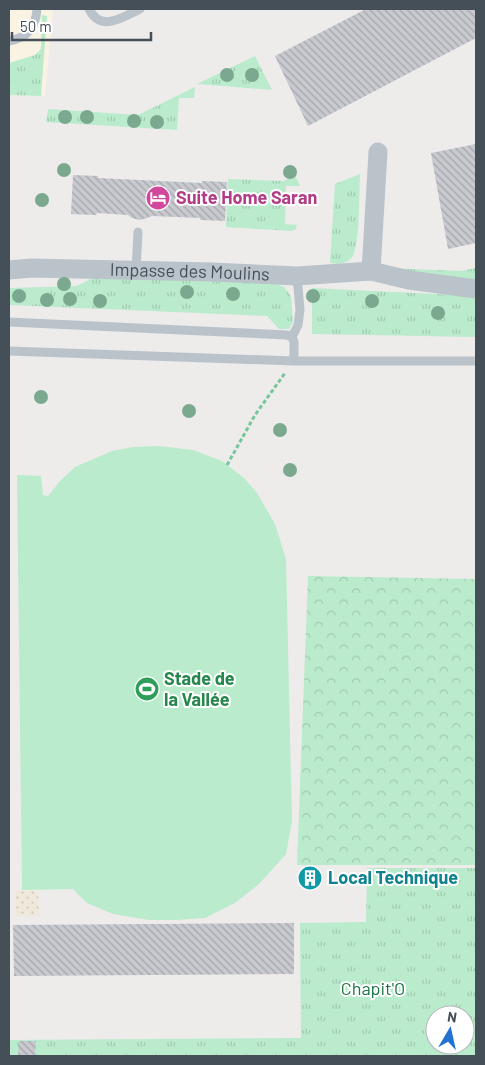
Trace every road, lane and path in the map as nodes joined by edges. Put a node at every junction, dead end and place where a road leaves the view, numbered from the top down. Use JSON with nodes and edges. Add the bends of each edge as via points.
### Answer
{"nodes":[{"id":1,"x":37,"y":9,"type":"edge"},
{"id":2,"x":89,"y":9,"type":"edge"},
{"id":3,"x":140,"y":9,"type":"edge"},
{"id":4,"x":9,"y":41,"type":"edge"},
{"id":5,"x":378,"y":152,"type":"dead end"},
{"id":6,"x":138,"y":232,"type":"dead end"},
{"id":7,"x":9,"y":270,"type":"edge"},
{"id":8,"x":136,"y":270,"type":"junction"},
{"id":9,"x":371,"y":271,"type":"junction"},
{"id":10,"x":297,"y":276,"type":"junction"},
{"id":11,"x":476,"y":289,"type":"edge"},
{"id":12,"x":9,"y":322,"type":"edge"},
{"id":13,"x":292,"y":337,"type":"junction"},
{"id":14,"x":9,"y":351,"type":"edge"},
{"id":15,"x":294,"y":360,"type":"junction"},
{"id":16,"x":476,"y":361,"type":"edge"},
{"id":17,"x":227,"y":465,"type":"dead end"}],
"edges":[{"from":1,"to":4,"type":"lane","via":[[30,31]]},
{"from":2,"to":3,"type":"lane","via":[[100,21],[112,22]]},
{"from":5,"to":9,"type":"street"},
{"from":6,"to":8,"type":"lane"},
{"from":7,"to":8,"type":"street","name":"Impasse des Moulins"},
{"from":8,"to":10,"type":"street","name":"Impasse des Moulins"},
{"from":9,"to":10,"type":"street","name":"Impasse des Moulins"},
{"from":9,"to":11,"type":"street","name":"Impasse des Moulins"},
{"from":10,"to":13,"type":"lane","via":[[300,310]]},
{"from":12,"to":13,"type":"lane"},
{"from":13,"to":15,"type":"lane"},
{"from":14,"to":15,"type":"lane"},
{"from":15,"to":16,"type":"lane"},
{"from":15,"to":17,"type":"path","via":[[255,415]]}]}
